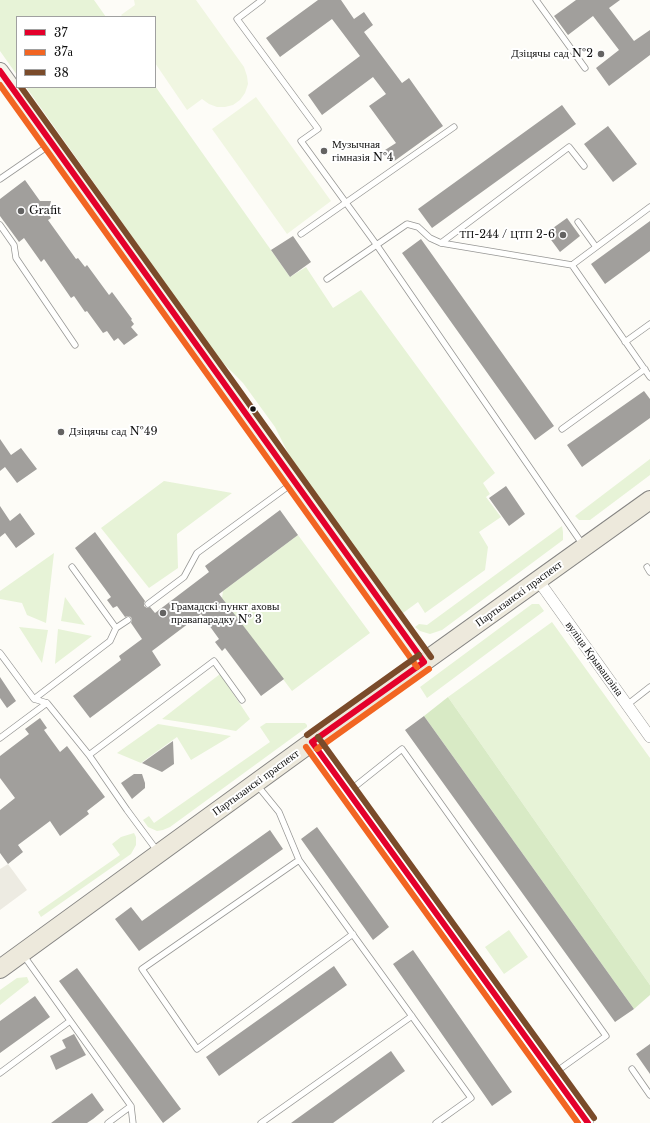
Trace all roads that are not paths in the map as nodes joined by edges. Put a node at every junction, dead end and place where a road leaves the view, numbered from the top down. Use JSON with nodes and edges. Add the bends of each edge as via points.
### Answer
{"nodes":[{"id":1,"x":262,"y":0,"type":"edge"},
{"id":2,"x":536,"y":0,"type":"edge"},
{"id":3,"x":585,"y":68,"type":"dead end"},
{"id":4,"x":1,"y":73,"type":"edge"},
{"id":5,"x":454,"y":127,"type":"dead end"},
{"id":6,"x":52,"y":144,"type":"junction"},
{"id":7,"x":584,"y":166,"type":"dead end"},
{"id":8,"x":0,"y":179,"type":"edge"},
{"id":9,"x":346,"y":202,"type":"junction"},
{"id":10,"x":650,"y":207,"type":"edge"},
{"id":11,"x":578,"y":222,"type":"dead end"},
{"id":12,"x":0,"y":225,"type":"edge"},
{"id":13,"x":300,"y":234,"type":"dead end"},
{"id":14,"x":441,"y":243,"type":"junction"},
{"id":15,"x":376,"y":244,"type":"junction"},
{"id":16,"x":596,"y":247,"type":"junction"},
{"id":17,"x":572,"y":265,"type":"junction"},
{"id":18,"x":327,"y":279,"type":"dead end"},
{"id":19,"x":650,"y":324,"type":"edge"},
{"id":20,"x":625,"y":342,"type":"junction"},
{"id":21,"x":75,"y":346,"type":"dead end"},
{"id":22,"x":645,"y":369,"type":"junction"},
{"id":23,"x":650,"y":377,"type":"edge"},
{"id":24,"x":562,"y":429,"type":"dead end"},
{"id":25,"x":295,"y":482,"type":"junction"},
{"id":26,"x":650,"y":500,"type":"edge"},
{"id":27,"x":585,"y":547,"type":"junction"},
{"id":28,"x":72,"y":567,"type":"dead end"},
{"id":29,"x":538,"y":580,"type":"junction"},
{"id":30,"x":148,"y":604,"type":"dead end"},
{"id":31,"x":128,"y":620,"type":"dead end"},
{"id":32,"x":116,"y":628,"type":"junction"},
{"id":33,"x":0,"y":653,"type":"edge"},
{"id":34,"x":424,"y":662,"type":"junction"},
{"id":35,"x":650,"y":687,"type":"edge"},
{"id":36,"x":34,"y":700,"type":"junction"},
{"id":37,"x":242,"y":700,"type":"dead end"},
{"id":38,"x":47,"y":703,"type":"junction"},
{"id":39,"x":627,"y":705,"type":"junction"},
{"id":40,"x":650,"y":737,"type":"edge"},
{"id":41,"x":0,"y":738,"type":"edge"},
{"id":42,"x":312,"y":742,"type":"junction"},
{"id":43,"x":89,"y":755,"type":"junction"},
{"id":44,"x":256,"y":784,"type":"junction"},
{"id":45,"x":347,"y":792,"type":"junction"},
{"id":46,"x":160,"y":854,"type":"junction"},
{"id":47,"x":299,"y":860,"type":"junction"},
{"id":48,"x":353,"y":934,"type":"junction"},
{"id":49,"x":22,"y":954,"type":"junction"},
{"id":50,"x":0,"y":969,"type":"edge"},
{"id":51,"x":412,"y":1016,"type":"junction"},
{"id":52,"x":70,"y":1021,"type":"junction"},
{"id":53,"x":632,"y":1069,"type":"dead end"},
{"id":54,"x":0,"y":1073,"type":"edge"},
{"id":55,"x":553,"y":1074,"type":"junction"},
{"id":56,"x":650,"y":1095,"type":"edge"},
{"id":57,"x":131,"y":1106,"type":"junction"},
{"id":58,"x":108,"y":1123,"type":"edge"},
{"id":59,"x":133,"y":1123,"type":"edge"},
{"id":60,"x":262,"y":1123,"type":"edge"},
{"id":61,"x":436,"y":1123,"type":"edge"},
{"id":62,"x":588,"y":1123,"type":"edge"}],
"edges":[{"from":1,"to":9,"type":"lane","via":[[237,18],[318,128],[301,141]]},
{"from":2,"to":3,"type":"lane"},
{"from":4,"to":6,"type":"street"},
{"from":5,"to":9,"type":"lane"},
{"from":6,"to":8,"type":"lane"},
{"from":6,"to":25,"type":"street"},
{"from":7,"to":14,"type":"lane","via":[[569,147]]},
{"from":9,"to":13,"type":"lane"},
{"from":9,"to":15,"type":"lane"},
{"from":10,"to":16,"type":"lane"},
{"from":11,"to":16,"type":"lane"},
{"from":12,"to":21,"type":"lane","via":[[14,245],[16,258]]},
{"from":14,"to":15,"type":"lane","via":[[407,224]]},
{"from":14,"to":17,"type":"lane"},
{"from":15,"to":18,"type":"lane"},
{"from":15,"to":27,"type":"lane"},
{"from":16,"to":17,"type":"lane"},
{"from":17,"to":20,"type":"lane"},
{"from":19,"to":20,"type":"lane"},
{"from":20,"to":22,"type":"lane"},
{"from":22,"to":23,"type":"lane"},
{"from":22,"to":24,"type":"lane"},
{"from":25,"to":30,"type":"lane","via":[[197,553],[184,577]]},
{"from":25,"to":34,"type":"street"},
{"from":26,"to":27,"type":"main road","name":"Партызанскі праспект"},
{"from":27,"to":29,"type":"main road","name":"Партызанскі праспект"},
{"from":28,"to":32,"type":"lane"},
{"from":29,"to":34,"type":"main road","name":"Партызанскі праспект"},
{"from":29,"to":39,"type":"street","name":"вуліца Крывашэіна"},
{"from":31,"to":32,"type":"lane"},
{"from":32,"to":36,"type":"lane","via":[[110,641]]},
{"from":33,"to":36,"type":"lane"},
{"from":34,"to":42,"type":"main road","name":"Партызанскі праспект"},
{"from":35,"to":39,"type":"lane"},
{"from":36,"to":38,"type":"lane"},
{"from":37,"to":43,"type":"lane","via":[[214,661]]},
{"from":38,"to":41,"type":"lane"},
{"from":38,"to":43,"type":"lane"},
{"from":39,"to":40,"type":"street","name":"вуліца Крывашэіна"},
{"from":42,"to":44,"type":"main road","name":"Партызанскі праспект"},
{"from":42,"to":45,"type":"street"},
{"from":43,"to":46,"type":"lane"},
{"from":44,"to":46,"type":"main road","name":"Партызанскі праспект"},
{"from":44,"to":47,"type":"lane","via":[[279,812]]},
{"from":45,"to":55,"type":"street"},
{"from":45,"to":55,"type":"lane","via":[[402,750],[606,1036]]},
{"from":46,"to":49,"type":"main road","name":"Партызанскі праспект"},
{"from":47,"to":48,"type":"lane"},
{"from":47,"to":48,"type":"lane","via":[[142,969],[197,1049]]},
{"from":48,"to":51,"type":"lane"},
{"from":49,"to":50,"type":"main road","name":"Партызанскі праспект"},
{"from":49,"to":52,"type":"lane"},
{"from":51,"to":60,"type":"lane"},
{"from":51,"to":61,"type":"lane","via":[[471,1098]]},
{"from":52,"to":54,"type":"lane"},
{"from":52,"to":57,"type":"lane"},
{"from":53,"to":56,"type":"lane"},
{"from":55,"to":62,"type":"street"},
{"from":57,"to":58,"type":"lane"},
{"from":57,"to":59,"type":"lane"}]}
